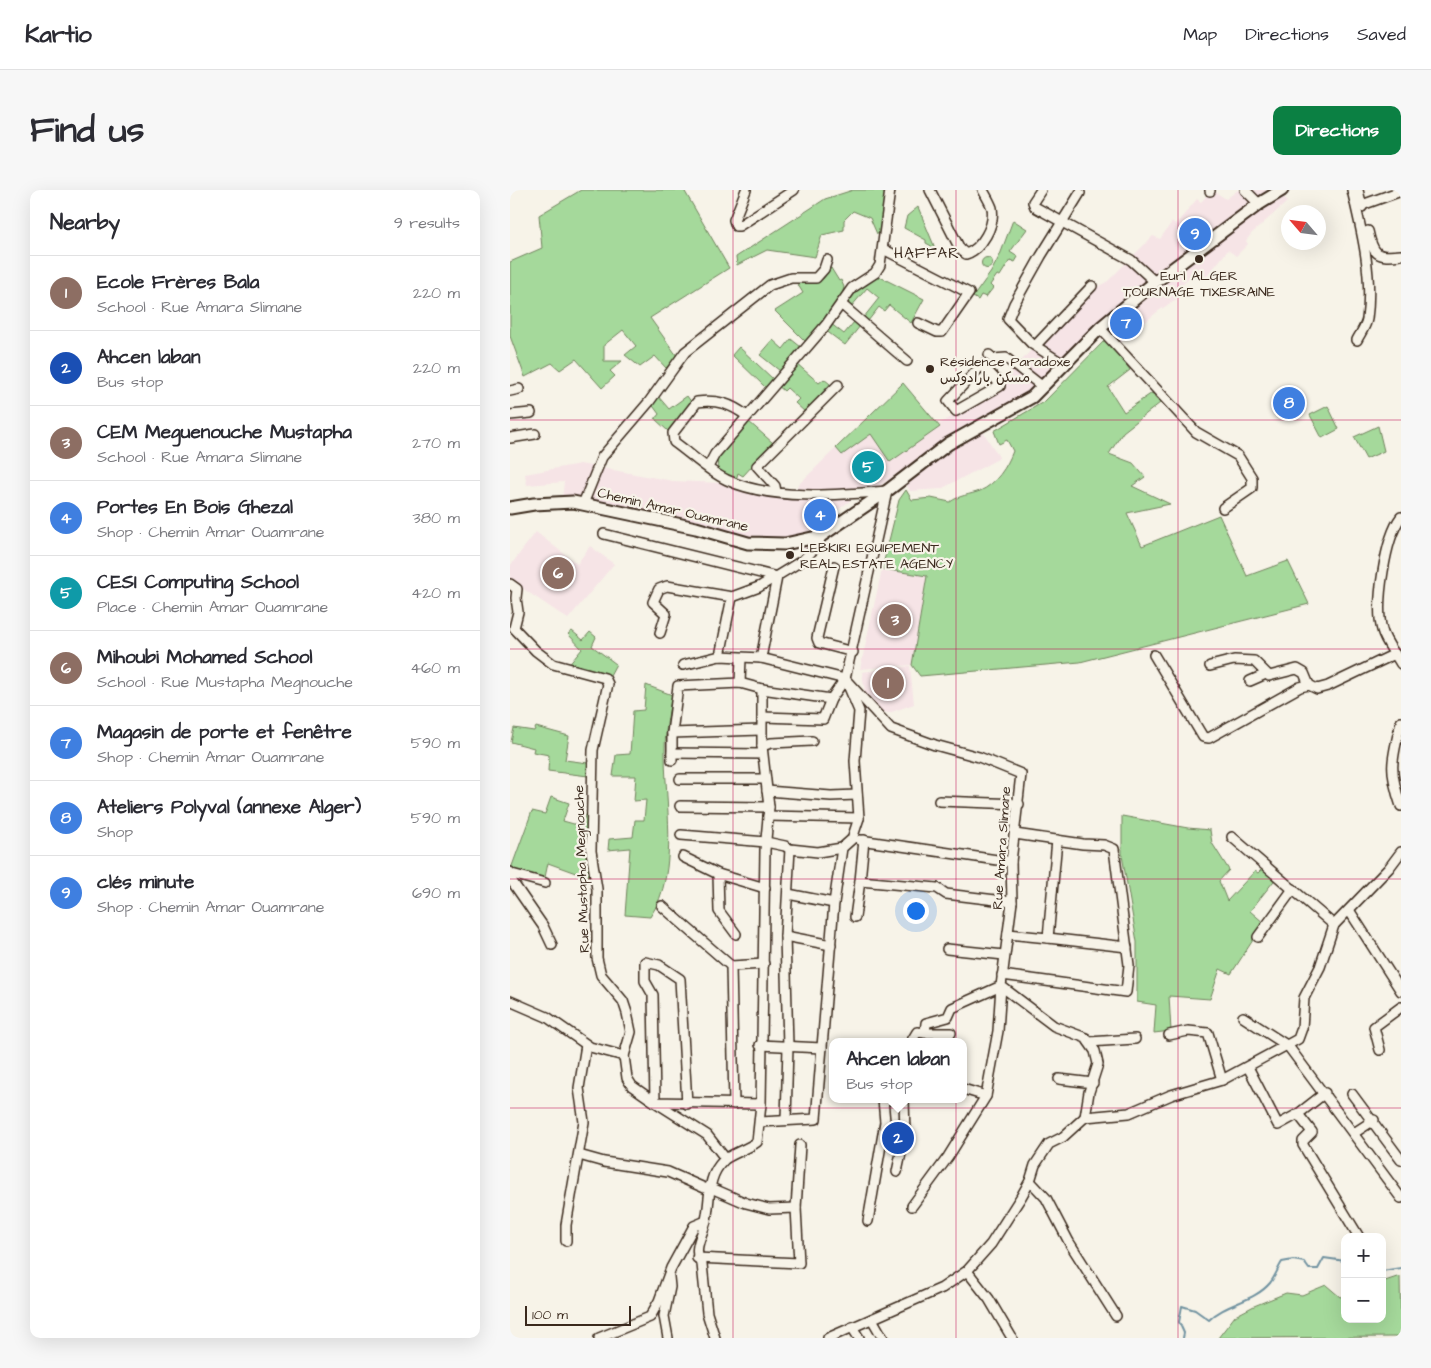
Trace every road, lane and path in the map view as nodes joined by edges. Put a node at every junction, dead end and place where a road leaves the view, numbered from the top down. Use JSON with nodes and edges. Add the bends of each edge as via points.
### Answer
{"nodes":[{"id":1,"x":746,"y":190,"type":"edge"},
{"id":2,"x":794,"y":190,"type":"edge"},
{"id":3,"x":890,"y":190,"type":"edge"},
{"id":4,"x":930,"y":190,"type":"edge"},
{"id":5,"x":983,"y":190,"type":"edge"},
{"id":6,"x":1041,"y":190,"type":"edge"},
{"id":7,"x":1245,"y":190,"type":"edge"},
{"id":8,"x":1282,"y":190,"type":"edge"},
{"id":9,"x":1352,"y":190,"type":"edge"},
{"id":10,"x":1358,"y":190,"type":"edge"},
{"id":11,"x":1401,"y":191,"type":"edge"},
{"id":12,"x":1080,"y":193,"type":"dead end"},
{"id":13,"x":1259,"y":204,"type":"junction"},
{"id":14,"x":1362,"y":205,"type":"junction"},
{"id":15,"x":1062,"y":224,"type":"junction"},
{"id":16,"x":883,"y":249,"type":"junction"},
{"id":17,"x":1401,"y":255,"type":"edge"},
{"id":18,"x":827,"y":260,"type":"dead end"},
{"id":19,"x":1155,"y":282,"type":"junction"},
{"id":20,"x":1092,"y":286,"type":"dead end"},
{"id":21,"x":841,"y":304,"type":"junction"},
{"id":22,"x":918,"y":323,"type":"dead end"},
{"id":23,"x":1100,"y":328,"type":"junction"},
{"id":24,"x":1357,"y":340,"type":"dead end"},
{"id":25,"x":1036,"y":346,"type":"junction"},
{"id":26,"x":989,"y":355,"type":"dead end"},
{"id":27,"x":908,"y":361,"type":"dead end"},
{"id":28,"x":982,"y":365,"type":"joint"},
{"id":29,"x":1064,"y":365,"type":"junction"},
{"id":30,"x":838,"y":384,"type":"dead end"},
{"id":31,"x":1043,"y":387,"type":"junction"},
{"id":32,"x":531,"y":413,"type":"dead end"},
{"id":33,"x":510,"y":415,"type":"edge"},
{"id":34,"x":748,"y":416,"type":"junction"},
{"id":35,"x":534,"y":434,"type":"dead end"},
{"id":36,"x":510,"y":438,"type":"edge"},
{"id":37,"x":708,"y":467,"type":"junction"},
{"id":38,"x":887,"y":491,"type":"junction"},
{"id":39,"x":776,"y":492,"type":"junction"},
{"id":40,"x":583,"y":504,"type":"junction"},
{"id":41,"x":510,"y":508,"type":"edge"},
{"id":42,"x":1223,"y":508,"type":"dead end"},
{"id":43,"x":1401,"y":517,"type":"edge"},
{"id":44,"x":604,"y":534,"type":"dead end"},
{"id":45,"x":820,"y":536,"type":"junction"},
{"id":46,"x":834,"y":566,"type":"dead end"},
{"id":47,"x":777,"y":577,"type":"junction"},
{"id":48,"x":510,"y":584,"type":"edge"},
{"id":49,"x":732,"y":597,"type":"junction"},
{"id":50,"x":660,"y":633,"type":"dead end"},
{"id":51,"x":853,"y":652,"type":"junction"},
{"id":52,"x":1395,"y":654,"type":"junction"},
{"id":53,"x":1154,"y":655,"type":"dead end"},
{"id":54,"x":720,"y":656,"type":"junction"},
{"id":55,"x":741,"y":658,"type":"junction"},
{"id":56,"x":762,"y":658,"type":"junction"},
{"id":57,"x":1401,"y":664,"type":"edge"},
{"id":58,"x":683,"y":666,"type":"dead end"},
{"id":59,"x":1210,"y":666,"type":"dead end"},
{"id":60,"x":1266,"y":674,"type":"junction"},
{"id":61,"x":846,"y":678,"type":"junction"},
{"id":62,"x":1250,"y":681,"type":"dead end"},
{"id":63,"x":740,"y":683,"type":"junction"},
{"id":64,"x":1308,"y":684,"type":"junction"},
{"id":65,"x":762,"y":689,"type":"junction"},
{"id":66,"x":830,"y":699,"type":"junction"},
{"id":67,"x":763,"y":717,"type":"junction"},
{"id":68,"x":1401,"y":722,"type":"edge"},
{"id":69,"x":761,"y":730,"type":"junction"},
{"id":70,"x":672,"y":733,"type":"junction"},
{"id":71,"x":812,"y":742,"type":"dead end"},
{"id":72,"x":762,"y":750,"type":"junction"},
{"id":73,"x":680,"y":779,"type":"dead end"},
{"id":74,"x":764,"y":779,"type":"junction"},
{"id":75,"x":767,"y":791,"type":"junction"},
{"id":76,"x":857,"y":796,"type":"junction"},
{"id":77,"x":939,"y":801,"type":"dead end"},
{"id":78,"x":1019,"y":804,"type":"junction"},
{"id":79,"x":680,"y":806,"type":"dead end"},
{"id":80,"x":1401,"y":806,"type":"edge"},
{"id":81,"x":769,"y":812,"type":"junction"},
{"id":82,"x":858,"y":818,"type":"junction"},
{"id":83,"x":1015,"y":834,"type":"junction"},
{"id":84,"x":681,"y":836,"type":"dead end"},
{"id":85,"x":1232,"y":837,"type":"dead end"},
{"id":86,"x":852,"y":839,"type":"junction"},
{"id":87,"x":864,"y":840,"type":"junction"},
{"id":88,"x":1057,"y":840,"type":"junction"},
{"id":89,"x":766,"y":842,"type":"junction"},
{"id":90,"x":842,"y":848,"type":"junction"},
{"id":91,"x":790,"y":849,"type":"junction"},
{"id":92,"x":1401,"y":852,"type":"edge"},
{"id":93,"x":683,"y":857,"type":"dead end"},
{"id":94,"x":1011,"y":862,"type":"junction"},
{"id":95,"x":718,"y":874,"type":"junction"},
{"id":96,"x":511,"y":877,"type":"edge"},
{"id":97,"x":860,"y":881,"type":"junction"},
{"id":98,"x":545,"y":883,"type":"dead end"},
{"id":99,"x":766,"y":888,"type":"junction"},
{"id":100,"x":1293,"y":889,"type":"junction"},
{"id":101,"x":788,"y":894,"type":"junction"},
{"id":102,"x":1012,"y":902,"type":"junction"},
{"id":103,"x":834,"y":903,"type":"junction"},
{"id":104,"x":662,"y":906,"type":"dead end"},
{"id":105,"x":1349,"y":910,"type":"junction"},
{"id":106,"x":855,"y":917,"type":"dead end"},
{"id":107,"x":1334,"y":925,"type":"junction"},
{"id":108,"x":736,"y":934,"type":"dead end"},
{"id":109,"x":1008,"y":934,"type":"junction"},
{"id":110,"x":785,"y":936,"type":"junction"},
{"id":111,"x":1258,"y":937,"type":"dead end"},
{"id":112,"x":1048,"y":938,"type":"junction"},
{"id":113,"x":831,"y":945,"type":"junction"},
{"id":114,"x":552,"y":946,"type":"dead end"},
{"id":115,"x":1127,"y":947,"type":"junction"},
{"id":116,"x":947,"y":949,"type":"dead end"},
{"id":117,"x":1004,"y":955,"type":"junction"},
{"id":118,"x":764,"y":964,"type":"junction"},
{"id":119,"x":731,"y":966,"type":"junction"},
{"id":120,"x":1002,"y":975,"type":"junction"},
{"id":121,"x":1001,"y":986,"type":"junction"},
{"id":122,"x":1401,"y":991,"type":"edge"},
{"id":123,"x":510,"y":1001,"type":"edge"},
{"id":124,"x":1401,"y":1007,"type":"edge"},
{"id":125,"x":1243,"y":1017,"type":"dead end"},
{"id":126,"x":925,"y":1033,"type":"junction"},
{"id":127,"x":950,"y":1033,"type":"dead end"},
{"id":128,"x":1169,"y":1035,"type":"dead end"},
{"id":129,"x":913,"y":1038,"type":"edge"},
{"id":130,"x":1135,"y":1040,"type":"dead end"},
{"id":131,"x":1089,"y":1042,"type":"junction"},
{"id":132,"x":586,"y":1045,"type":"junction"},
{"id":133,"x":760,"y":1045,"type":"junction"},
{"id":134,"x":788,"y":1046,"type":"junction"},
{"id":135,"x":1288,"y":1046,"type":"junction"},
{"id":136,"x":822,"y":1048,"type":"junction"},
{"id":137,"x":1380,"y":1050,"type":"dead end"},
{"id":138,"x":624,"y":1056,"type":"junction"},
{"id":139,"x":1248,"y":1067,"type":"junction"},
{"id":140,"x":1059,"y":1079,"type":"dead end"},
{"id":141,"x":1222,"y":1080,"type":"junction"},
{"id":142,"x":1093,"y":1083,"type":"junction"},
{"id":143,"x":967,"y":1090,"type":"edge"},
{"id":144,"x":1325,"y":1094,"type":"junction"},
{"id":145,"x":1352,"y":1094,"type":"dead end"},
{"id":146,"x":986,"y":1096,"type":"junction"},
{"id":147,"x":655,"y":1102,"type":"junction"},
{"id":148,"x":883,"y":1103,"type":"edge"},
{"id":149,"x":904,"y":1103,"type":"edge"},
{"id":150,"x":686,"y":1104,"type":"junction"},
{"id":151,"x":734,"y":1104,"type":"junction"},
{"id":152,"x":761,"y":1104,"type":"junction"},
{"id":153,"x":1298,"y":1114,"type":"junction"},
{"id":154,"x":1085,"y":1117,"type":"junction"},
{"id":155,"x":786,"y":1120,"type":"junction"},
{"id":156,"x":1374,"y":1120,"type":"junction"},
{"id":157,"x":760,"y":1122,"type":"junction"},
{"id":158,"x":1354,"y":1133,"type":"junction"},
{"id":159,"x":800,"y":1145,"type":"dead end"},
{"id":160,"x":579,"y":1155,"type":"junction"},
{"id":161,"x":725,"y":1158,"type":"junction"},
{"id":162,"x":1401,"y":1160,"type":"edge"},
{"id":163,"x":897,"y":1172,"type":"dead end"},
{"id":164,"x":1030,"y":1181,"type":"junction"},
{"id":165,"x":709,"y":1189,"type":"junction"},
{"id":166,"x":1401,"y":1198,"type":"edge"},
{"id":167,"x":912,"y":1206,"type":"dead end"},
{"id":168,"x":796,"y":1208,"type":"junction"},
{"id":169,"x":706,"y":1221,"type":"junction"},
{"id":170,"x":868,"y":1221,"type":"dead end"},
{"id":171,"x":1357,"y":1233,"type":"edge"},
{"id":172,"x":566,"y":1241,"type":"dead end"},
{"id":173,"x":697,"y":1258,"type":"junction"},
{"id":174,"x":967,"y":1271,"type":"junction"},
{"id":175,"x":668,"y":1273,"type":"junction"},
{"id":176,"x":1116,"y":1316,"type":"dead end"},
{"id":177,"x":872,"y":1319,"type":"junction"},
{"id":178,"x":852,"y":1327,"type":"junction"},
{"id":179,"x":599,"y":1338,"type":"edge"},
{"id":180,"x":668,"y":1338,"type":"edge"},
{"id":181,"x":716,"y":1338,"type":"edge"},
{"id":182,"x":828,"y":1338,"type":"edge"},
{"id":183,"x":859,"y":1338,"type":"edge"},
{"id":184,"x":883,"y":1338,"type":"edge"},
{"id":185,"x":1012,"y":1338,"type":"edge"}],
"edges":[{"from":1,"to":2,"type":"street","via":[[734,220],[736,226]]},
{"from":3,"to":16,"type":"street"},
{"from":4,"to":5,"type":"street","via":[[960,249],[966,254],[983,242],[991,222],[992,209]]},
{"from":6,"to":15,"type":"street","via":[[1033,202],[1035,207]]},
{"from":7,"to":13,"type":"street"},
{"from":8,"to":13,"type":"main road","name":"Chemin Amar Ouamrane"},
{"from":9,"to":24,"type":"street","via":[[1364,242],[1367,274],[1367,321]]},
{"from":10,"to":14,"type":"street"},
{"from":11,"to":14,"type":"street"},
{"from":12,"to":15,"type":"street"},
{"from":13,"to":19,"type":"main road","name":"Chemin Amar Ouamrane"},
{"from":14,"to":17,"type":"street","via":[[1372,248],[1385,257]]},
{"from":15,"to":19,"type":"street","via":[[1131,260]]},
{"from":15,"to":25,"type":"street","via":[[1008,319]]},
{"from":16,"to":21,"type":"street","via":[[875,273],[852,288]]},
{"from":16,"to":22,"type":"street","via":[[969,293],[942,332]]},
{"from":18,"to":40,"type":"street","via":[[816,278],[791,278],[770,285],[684,352],[649,402],[602,457]]},
{"from":19,"to":23,"type":"main road","name":"Chemin Amar Ouamrane"},
{"from":20,"to":25,"type":"street"},
{"from":21,"to":27,"type":"street"},
{"from":21,"to":34,"type":"street"},
{"from":23,"to":29,"type":"main road","name":"Chemin Amar Ouamrane"},
{"from":23,"to":42,"type":"street","via":[[1196,432],[1238,456],[1252,478],[1252,488]]},
{"from":25,"to":29,"type":"street"},
{"from":26,"to":31,"type":"street","via":[[993,359],[1006,358]]},
{"from":28,"to":28,"type":"street","via":[[948,401],[956,411],[1000,386]]},
{"from":29,"to":31,"type":"main road","name":"Chemin Amar Ouamrane"},
{"from":30,"to":39,"type":"street","via":[[757,466],[775,486]]},
{"from":31,"to":38,"type":"main road","name":"Chemin Amar Ouamrane","via":[[1032,397],[948,444]]},
{"from":32,"to":33,"type":"street"},
{"from":34,"to":37,"type":"street","via":[[715,454]]},
{"from":34,"to":37,"type":"street","via":[[732,404],[708,400],[697,402],[672,437],[674,442]]},
{"from":35,"to":36,"type":"street"},
{"from":37,"to":39,"type":"street","via":[[731,481]]},
{"from":38,"to":39,"type":"street","via":[[841,495]]},
{"from":38,"to":45,"type":"main road","name":"Chemin Amar Ouamrane"},
{"from":38,"to":51,"type":"street"},
{"from":40,"to":41,"type":"main road","name":"Chemin Amar Ouamrane","via":[[548,502]]},
{"from":40,"to":45,"type":"main road","name":"Chemin Amar Ouamrane","via":[[696,528],[748,543],[785,544]]},
{"from":43,"to":52,"type":"street","via":[[1387,544],[1380,614],[1382,630]]},
{"from":44,"to":47,"type":"street"},
{"from":45,"to":47,"type":"street","via":[[818,545],[803,560]]},
{"from":46,"to":51,"type":"street","via":[[816,638],[819,643]]},
{"from":47,"to":49,"type":"street"},
{"from":47,"to":56,"type":"street"},
{"from":48,"to":138,"type":"street","name":"Rue Mustapha Megnouche","via":[[517,589],[518,612],[514,628],[536,651],[554,664],[605,678],[608,684],[593,750],[591,851],[597,889],[597,958],[601,974],[627,1013],[631,1032]]},
{"from":49,"to":50,"type":"street","via":[[667,586],[659,589],[653,602],[666,614]]},
{"from":49,"to":54,"type":"street"},
{"from":51,"to":61,"type":"street"},
{"from":52,"to":57,"type":"street"},
{"from":52,"to":64,"type":"street","via":[[1328,686],[1317,689]]},
{"from":53,"to":64,"type":"street","via":[[1204,737],[1209,738]]},
{"from":54,"to":55,"type":"street"},
{"from":54,"to":58,"type":"street"},
{"from":55,"to":56,"type":"street"},
{"from":55,"to":63,"type":"street"},
{"from":56,"to":61,"type":"street"},
{"from":59,"to":60,"type":"street","via":[[1248,660],[1254,661]]},
{"from":60,"to":62,"type":"street"},
{"from":60,"to":64,"type":"street","via":[[1275,676],[1297,669],[1304,673]]},
{"from":61,"to":66,"type":"street"},
{"from":61,"to":76,"type":"street","via":[[859,711],[855,761]]},
{"from":61,"to":78,"type":"street","name":"Rue Amara Slimane","via":[[892,729],[980,757],[1020,774]]},
{"from":63,"to":65,"type":"street"},
{"from":63,"to":70,"type":"street","via":[[678,686]]},
{"from":65,"to":66,"type":"street"},
{"from":65,"to":67,"type":"street"},
{"from":66,"to":67,"type":"street","via":[[822,719]]},
{"from":67,"to":69,"type":"street"},
{"from":68,"to":80,"type":"street","via":[[1392,760],[1392,778]]},
{"from":69,"to":70,"type":"street"},
{"from":69,"to":72,"type":"street"},
{"from":70,"to":72,"type":"street","via":[[672,756]]},
{"from":71,"to":72,"type":"street","via":[[771,744]]},
{"from":72,"to":74,"type":"street"},
{"from":73,"to":74,"type":"street"},
{"from":74,"to":75,"type":"street"},
{"from":75,"to":76,"type":"street"},
{"from":75,"to":81,"type":"street"},
{"from":76,"to":82,"type":"street"},
{"from":77,"to":78,"type":"street"},
{"from":78,"to":83,"type":"street","name":"Rue Amara Slimane"},
{"from":79,"to":81,"type":"street"},
{"from":81,"to":82,"type":"street"},
{"from":81,"to":89,"type":"street"},
{"from":82,"to":86,"type":"street"},
{"from":83,"to":88,"type":"street"},
{"from":83,"to":94,"type":"street","name":"Rue Amara Slimane"},
{"from":84,"to":89,"type":"street"},
{"from":85,"to":100,"type":"street"},
{"from":86,"to":87,"type":"street"},
{"from":86,"to":90,"type":"street"},
{"from":87,"to":94,"type":"street"},
{"from":87,"to":97,"type":"street"},
{"from":88,"to":112,"type":"street"},
{"from":88,"to":115,"type":"street","via":[[1114,849]]},
{"from":89,"to":91,"type":"street"},
{"from":89,"to":99,"type":"street"},
{"from":90,"to":91,"type":"street","via":[[818,852]]},
{"from":90,"to":103,"type":"street"},
{"from":91,"to":101,"type":"street"},
{"from":92,"to":105,"type":"street"},
{"from":93,"to":95,"type":"street"},
{"from":94,"to":102,"type":"street","name":"Rue Amara Slimane"},
{"from":95,"to":99,"type":"street"},
{"from":95,"to":108,"type":"street","via":[[719,911]]},
{"from":96,"to":98,"type":"street"},
{"from":96,"to":114,"type":"street"},
{"from":97,"to":102,"type":"street","via":[[937,888],[946,894]]},
{"from":97,"to":106,"type":"street"},
{"from":99,"to":118,"type":"street"},
{"from":100,"to":107,"type":"street"},
{"from":100,"to":111,"type":"street"},
{"from":101,"to":103,"type":"street"},
{"from":101,"to":110,"type":"street"},
{"from":102,"to":109,"type":"street","name":"Rue Amara Slimane"},
{"from":103,"to":113,"type":"street"},
{"from":104,"to":119,"type":"street"},
{"from":105,"to":107,"type":"street"},
{"from":105,"to":122,"type":"street"},
{"from":107,"to":135,"type":"street","via":[[1320,967],[1304,998],[1298,1039]]},
{"from":109,"to":112,"type":"street"},
{"from":109,"to":117,"type":"street","name":"Rue Amara Slimane"},
{"from":110,"to":113,"type":"street"},
{"from":110,"to":134,"type":"street"},
{"from":112,"to":115,"type":"street"},
{"from":113,"to":136,"type":"street"},
{"from":115,"to":120,"type":"street","via":[[1126,992]]},
{"from":116,"to":117,"type":"street"},
{"from":117,"to":120,"type":"street","name":"Rue Amara Slimane"},
{"from":118,"to":119,"type":"street"},
{"from":118,"to":133,"type":"street"},
{"from":119,"to":151,"type":"street"},
{"from":120,"to":121,"type":"street","name":"Rue Amara Slimane"},
{"from":121,"to":126,"type":"street","via":[[952,1008],[948,1017],[926,1023]]},
{"from":121,"to":131,"type":"street","via":[[1054,1026]]},
{"from":121,"to":146,"type":"street","name":"Rue Amara Slimane","via":[[998,1031]]},
{"from":123,"to":132,"type":"street","via":[[547,1017]]},
{"from":124,"to":137,"type":"street","via":[[1374,1027]]},
{"from":125,"to":135,"type":"street"},
{"from":126,"to":127,"type":"street"},
{"from":126,"to":129,"type":"street","via":[[917,1032]]},
{"from":128,"to":141,"type":"street","via":[[1188,1031],[1208,1033]]},
{"from":130,"to":131,"type":"street"},
{"from":131,"to":142,"type":"street","via":[[1096,1051],[1098,1064]]},
{"from":132,"to":138,"type":"street"},
{"from":132,"to":160,"type":"street","via":[[578,1088],[584,1122]]},
{"from":133,"to":134,"type":"street"},
{"from":133,"to":152,"type":"street"},
{"from":134,"to":136,"type":"street"},
{"from":134,"to":155,"type":"street"},
{"from":135,"to":139,"type":"street"},
{"from":135,"to":144,"type":"street"},
{"from":136,"to":155,"type":"street","via":[[816,1119]]},
{"from":138,"to":147,"type":"street","via":[[627,1078],[632,1086]]},
{"from":139,"to":141,"type":"street"},
{"from":139,"to":153,"type":"street","via":[[1278,1125]]},
{"from":140,"to":142,"type":"street"},
{"from":141,"to":154,"type":"street","via":[[1171,1095],[1129,1113]]},
{"from":142,"to":154,"type":"street"},
{"from":143,"to":146,"type":"street"},
{"from":144,"to":153,"type":"street"},
{"from":144,"to":158,"type":"street"},
{"from":145,"to":156,"type":"street"},
{"from":146,"to":167,"type":"street","via":[[948,1157]]},
{"from":147,"to":150,"type":"street"},
{"from":147,"to":150,"type":"street","via":[[653,995],[645,981],[645,962],[659,965],[680,979]]},
{"from":147,"to":161,"type":"street","via":[[707,1135]]},
{"from":148,"to":170,"type":"street","via":[[886,1122]]},
{"from":149,"to":163,"type":"street","via":[[904,1134]]},
{"from":150,"to":151,"type":"street"},
{"from":151,"to":152,"type":"street"},
{"from":152,"to":157,"type":"street"},
{"from":153,"to":171,"type":"street","via":[[1312,1132],[1303,1145]]},
{"from":154,"to":164,"type":"street","via":[[1063,1137],[1049,1144],[1035,1165]]},
{"from":155,"to":157,"type":"street"},
{"from":156,"to":158,"type":"street"},
{"from":156,"to":162,"type":"street"},
{"from":157,"to":161,"type":"street","via":[[757,1142]]},
{"from":158,"to":166,"type":"street"},
{"from":159,"to":168,"type":"street"},
{"from":160,"to":165,"type":"street","via":[[668,1172]]},
{"from":160,"to":172,"type":"street"},
{"from":161,"to":165,"type":"street"},
{"from":164,"to":174,"type":"street","via":[[991,1244]]},
{"from":164,"to":176,"type":"street","via":[[1046,1198],[1069,1242]]},
{"from":165,"to":168,"type":"street","via":[[769,1209]]},
{"from":165,"to":169,"type":"street"},
{"from":168,"to":173,"type":"street","via":[[799,1263]]},
{"from":169,"to":173,"type":"street","via":[[698,1241]]},
{"from":169,"to":175,"type":"street","via":[[694,1226]]},
{"from":173,"to":181,"type":"street","via":[[702,1264],[707,1313]]},
{"from":174,"to":177,"type":"street","via":[[942,1288]]},
{"from":174,"to":185,"type":"street","via":[[989,1299]]},
{"from":175,"to":179,"type":"street","via":[[650,1318]]},
{"from":175,"to":180,"type":"street","via":[[670,1287],[664,1316]]},
{"from":177,"to":178,"type":"street"},
{"from":177,"to":184,"type":"street"},
{"from":178,"to":182,"type":"street"},
{"from":178,"to":183,"type":"street"}]}
